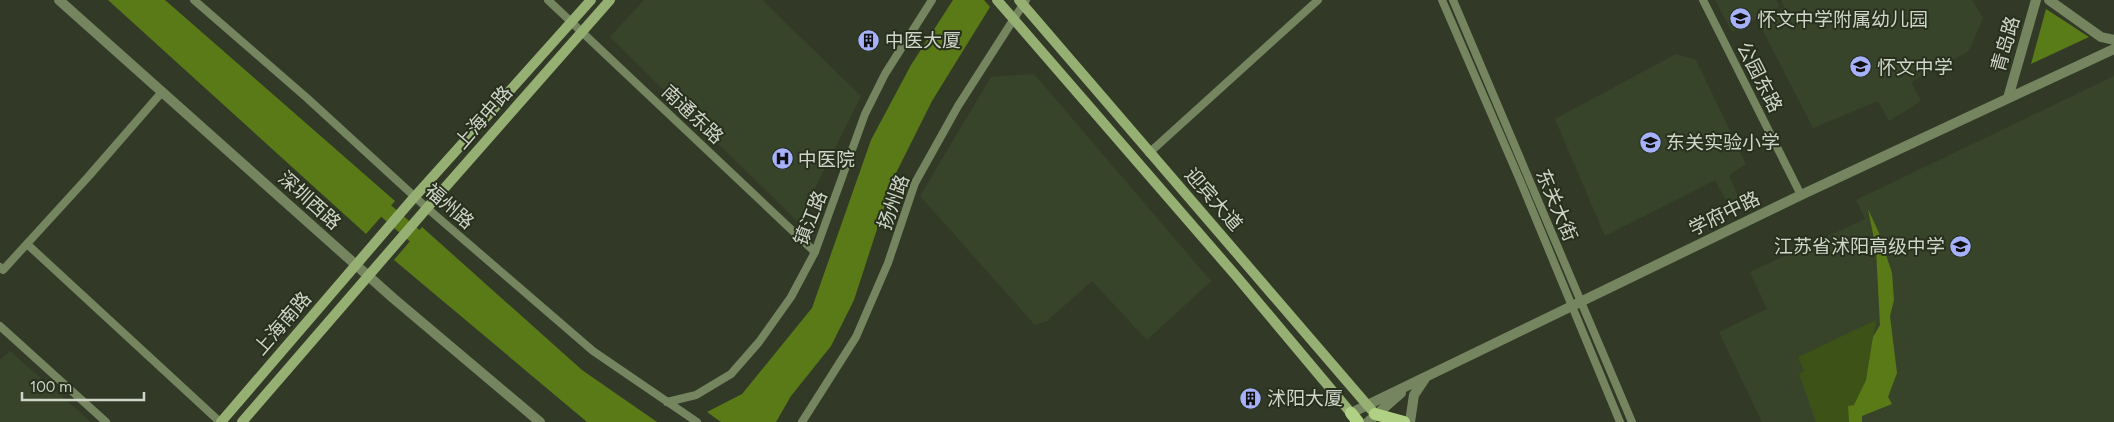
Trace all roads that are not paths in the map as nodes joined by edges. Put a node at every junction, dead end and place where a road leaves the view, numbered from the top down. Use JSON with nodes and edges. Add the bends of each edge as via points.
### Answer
{"nodes":[{"id":1,"x":59,"y":0,"type":"edge"},
{"id":2,"x":194,"y":0,"type":"edge"},
{"id":3,"x":548,"y":0,"type":"edge"},
{"id":4,"x":591,"y":0,"type":"edge"},
{"id":5,"x":610,"y":0,"type":"edge"},
{"id":6,"x":932,"y":0,"type":"edge"},
{"id":7,"x":1318,"y":0,"type":"edge"},
{"id":8,"x":1442,"y":0,"type":"edge"},
{"id":9,"x":1453,"y":0,"type":"edge"},
{"id":10,"x":1703,"y":0,"type":"edge"},
{"id":11,"x":2036,"y":0,"type":"edge"},
{"id":12,"x":2049,"y":0,"type":"edge"},
{"id":13,"x":999,"y":1,"type":"edge"},
{"id":14,"x":1022,"y":2,"type":"edge"},
{"id":15,"x":1014,"y":20,"type":"junction"},
{"id":16,"x":572,"y":22,"type":"junction"},
{"id":17,"x":582,"y":32,"type":"junction"},
{"id":18,"x":2114,"y":40,"type":"edge"},
{"id":19,"x":2114,"y":49,"type":"edge"},
{"id":20,"x":162,"y":92,"type":"junction"},
{"id":21,"x":2008,"y":98,"type":"junction"},
{"id":22,"x":1149,"y":153,"type":"junction"},
{"id":23,"x":1801,"y":195,"type":"junction"},
{"id":24,"x":412,"y":199,"type":"junction"},
{"id":25,"x":424,"y":210,"type":"junction"},
{"id":26,"x":27,"y":244,"type":"junction"},
{"id":27,"x":370,"y":247,"type":"joint"},
{"id":28,"x":815,"y":252,"type":"junction"},
{"id":29,"x":383,"y":259,"type":"joint"},
{"id":30,"x":355,"y":264,"type":"junction"},
{"id":31,"x":0,"y":267,"type":"edge"},
{"id":32,"x":368,"y":275,"type":"junction"},
{"id":33,"x":1581,"y":302,"type":"junction"},
{"id":34,"x":1571,"y":307,"type":"junction"},
{"id":35,"x":0,"y":326,"type":"edge"},
{"id":36,"x":1427,"y":375,"type":"junction"},
{"id":37,"x":667,"y":402,"type":"junction"},
{"id":38,"x":1373,"y":416,"type":"edge"},
{"id":39,"x":1352,"y":419,"type":"edge"},
{"id":40,"x":106,"y":422,"type":"edge"},
{"id":41,"x":220,"y":422,"type":"edge"},
{"id":42,"x":242,"y":422,"type":"edge"},
{"id":43,"x":540,"y":422,"type":"edge"},
{"id":44,"x":697,"y":422,"type":"edge"},
{"id":45,"x":802,"y":422,"type":"edge"},
{"id":46,"x":1404,"y":422,"type":"edge"},
{"id":47,"x":1410,"y":422,"type":"edge"},
{"id":48,"x":1620,"y":422,"type":"edge"},
{"id":49,"x":1632,"y":422,"type":"edge"}],
"edges":[{"from":1,"to":20,"type":"street","name":"深圳西路"},
{"from":2,"to":24,"type":"street","name":"福州路","via":[[307,98]]},
{"from":3,"to":16,"type":"street","name":"南通东路"},
{"from":4,"to":16,"type":"main road","name":"上海中路"},
{"from":5,"to":17,"type":"main road","name":"上海中路"},
{"from":6,"to":28,"type":"street","name":"镇江路","via":[[885,74],[865,114]]},
{"from":7,"to":22,"type":"street"},
{"from":8,"to":34,"type":"street","name":"东关大街"},
{"from":9,"to":33,"type":"street","name":"东关大街"},
{"from":10,"to":23,"type":"street","name":"公园东路"},
{"from":11,"to":21,"type":"street","name":"青岛路"},
{"from":12,"to":18,"type":"street","via":[[2101,37]]},
{"from":13,"to":15,"type":"main road","name":"迎宾大道"},
{"from":14,"to":15,"type":"street","name":"扬州路"},
{"from":14,"to":22,"type":"main road","name":"迎宾大道"},
{"from":15,"to":39,"type":"main road","name":"迎宾大道"},
{"from":15,"to":45,"type":"street","name":"扬州路","via":[[958,106],[915,183],[888,263],[856,337]]},
{"from":16,"to":17,"type":"street","name":"南通东路"},
{"from":16,"to":24,"type":"main road","name":"上海中路"},
{"from":17,"to":25,"type":"main road","name":"上海中路"},
{"from":17,"to":28,"type":"street","name":"南通东路"},
{"from":19,"to":21,"type":"street","name":"学府中路"},
{"from":20,"to":26,"type":"street"},
{"from":20,"to":30,"type":"street","name":"深圳西路"},
{"from":21,"to":23,"type":"street","name":"学府中路"},
{"from":22,"to":38,"type":"main road","name":"迎宾大道"},
{"from":23,"to":33,"type":"street","name":"学府中路"},
{"from":24,"to":25,"type":"street","name":"福州路"},
{"from":24,"to":27,"type":"main road","name":"上海中路"},
{"from":25,"to":29,"type":"main road","name":"上海中路"},
{"from":25,"to":37,"type":"street","name":"福州路","via":[[593,351]]},
{"from":26,"to":31,"type":"street","via":[[3,270]]},
{"from":26,"to":41,"type":"street"},
{"from":27,"to":30,"type":"main road","name":"上海南路"},
{"from":28,"to":37,"type":"street","name":"镇江路","via":[[786,304],[731,374],[696,395]]},
{"from":29,"to":32,"type":"main road","name":"上海南路"},
{"from":30,"to":32,"type":"street","name":"深圳西路"},
{"from":30,"to":41,"type":"main road","name":"上海南路"},
{"from":32,"to":42,"type":"main road","name":"上海南路"},
{"from":32,"to":43,"type":"street","name":"深圳西路"},
{"from":33,"to":34,"type":"street","name":"学府中路"},
{"from":33,"to":49,"type":"street","name":"东关大街"},
{"from":34,"to":36,"type":"street","name":"学府中路"},
{"from":34,"to":48,"type":"street","name":"东关大街"},
{"from":35,"to":40,"type":"street"},
{"from":36,"to":38,"type":"street","name":"学府中路"},
{"from":36,"to":47,"type":"street","via":[[1414,395]]},
{"from":37,"to":44,"type":"street","name":"福州路"},
{"from":38,"to":39,"type":"street"},
{"from":38,"to":46,"type":"main road"}]}
